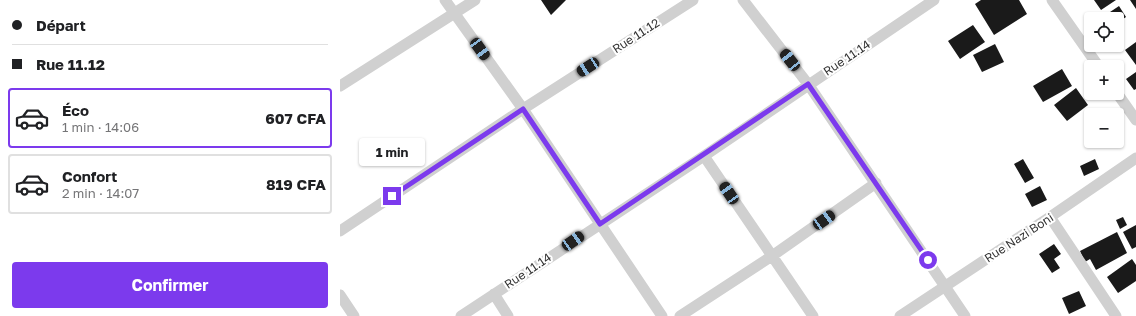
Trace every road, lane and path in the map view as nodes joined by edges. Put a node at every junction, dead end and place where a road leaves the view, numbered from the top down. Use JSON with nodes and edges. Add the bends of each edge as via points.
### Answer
{"nodes":[{"id":1,"x":445,"y":0,"type":"edge"},
{"id":2,"x":475,"y":0,"type":"edge"},
{"id":3,"x":693,"y":0,"type":"edge"},
{"id":4,"x":743,"y":0,"type":"edge"},
{"id":5,"x":934,"y":0,"type":"edge"},
{"id":6,"x":1052,"y":0,"type":"edge"},
{"id":7,"x":454,"y":14,"type":"junction"},
{"id":8,"x":1094,"y":60,"type":"edge"},
{"id":9,"x":808,"y":84,"type":"junction"},
{"id":10,"x":340,"y":86,"type":"edge"},
{"id":11,"x":1122,"y":100,"type":"edge"},
{"id":12,"x":523,"y":109,"type":"junction"},
{"id":13,"x":1136,"y":120,"type":"edge"},
{"id":14,"x":704,"y":156,"type":"junction"},
{"id":15,"x":1136,"y":158,"type":"edge"},
{"id":16,"x":876,"y":183,"type":"junction"},
{"id":17,"x":1050,"y":217,"type":"junction"},
{"id":18,"x":600,"y":224,"type":"junction"},
{"id":19,"x":340,"y":231,"type":"edge"},
{"id":20,"x":772,"y":256,"type":"junction"},
{"id":21,"x":946,"y":286,"type":"junction"},
{"id":22,"x":494,"y":294,"type":"junction"},
{"id":23,"x":340,"y":295,"type":"edge"},
{"id":24,"x":354,"y":316,"type":"edge"},
{"id":25,"x":461,"y":316,"type":"edge"},
{"id":26,"x":508,"y":316,"type":"edge"},
{"id":27,"x":662,"y":316,"type":"edge"},
{"id":28,"x":680,"y":316,"type":"edge"},
{"id":29,"x":813,"y":316,"type":"edge"},
{"id":30,"x":900,"y":316,"type":"edge"},
{"id":31,"x":965,"y":316,"type":"edge"},
{"id":32,"x":1116,"y":316,"type":"edge"}],
"edges":[{"from":1,"to":7,"type":"street"},
{"from":2,"to":7,"type":"street"},
{"from":3,"to":12,"type":"street","name":"Rue 11.12"},
{"from":4,"to":9,"type":"street"},
{"from":5,"to":9,"type":"street","name":"Rue 11.14"},
{"from":6,"to":8,"type":"street"},
{"from":7,"to":10,"type":"street"},
{"from":7,"to":12,"type":"street"},
{"from":9,"to":14,"type":"street","name":"Rue 11.14"},
{"from":9,"to":16,"type":"street"},
{"from":11,"to":13,"type":"street"},
{"from":12,"to":18,"type":"street"},
{"from":12,"to":19,"type":"street","name":"Rue 11.12"},
{"from":14,"to":18,"type":"street","name":"Rue 11.14"},
{"from":14,"to":20,"type":"street"},
{"from":15,"to":17,"type":"street","name":"Rue Nazi Boni"},
{"from":16,"to":20,"type":"street"},
{"from":16,"to":21,"type":"street"},
{"from":17,"to":21,"type":"street","name":"Rue Nazi Boni"},
{"from":17,"to":32,"type":"street"},
{"from":18,"to":22,"type":"street","name":"Rue 11.14"},
{"from":18,"to":27,"type":"street"},
{"from":20,"to":28,"type":"street"},
{"from":20,"to":29,"type":"street"},
{"from":21,"to":30,"type":"street","name":"Rue Nazi Boni"},
{"from":21,"to":31,"type":"street"},
{"from":22,"to":25,"type":"street","name":"Rue 11.14"},
{"from":22,"to":26,"type":"street"},
{"from":23,"to":24,"type":"street"}]}
